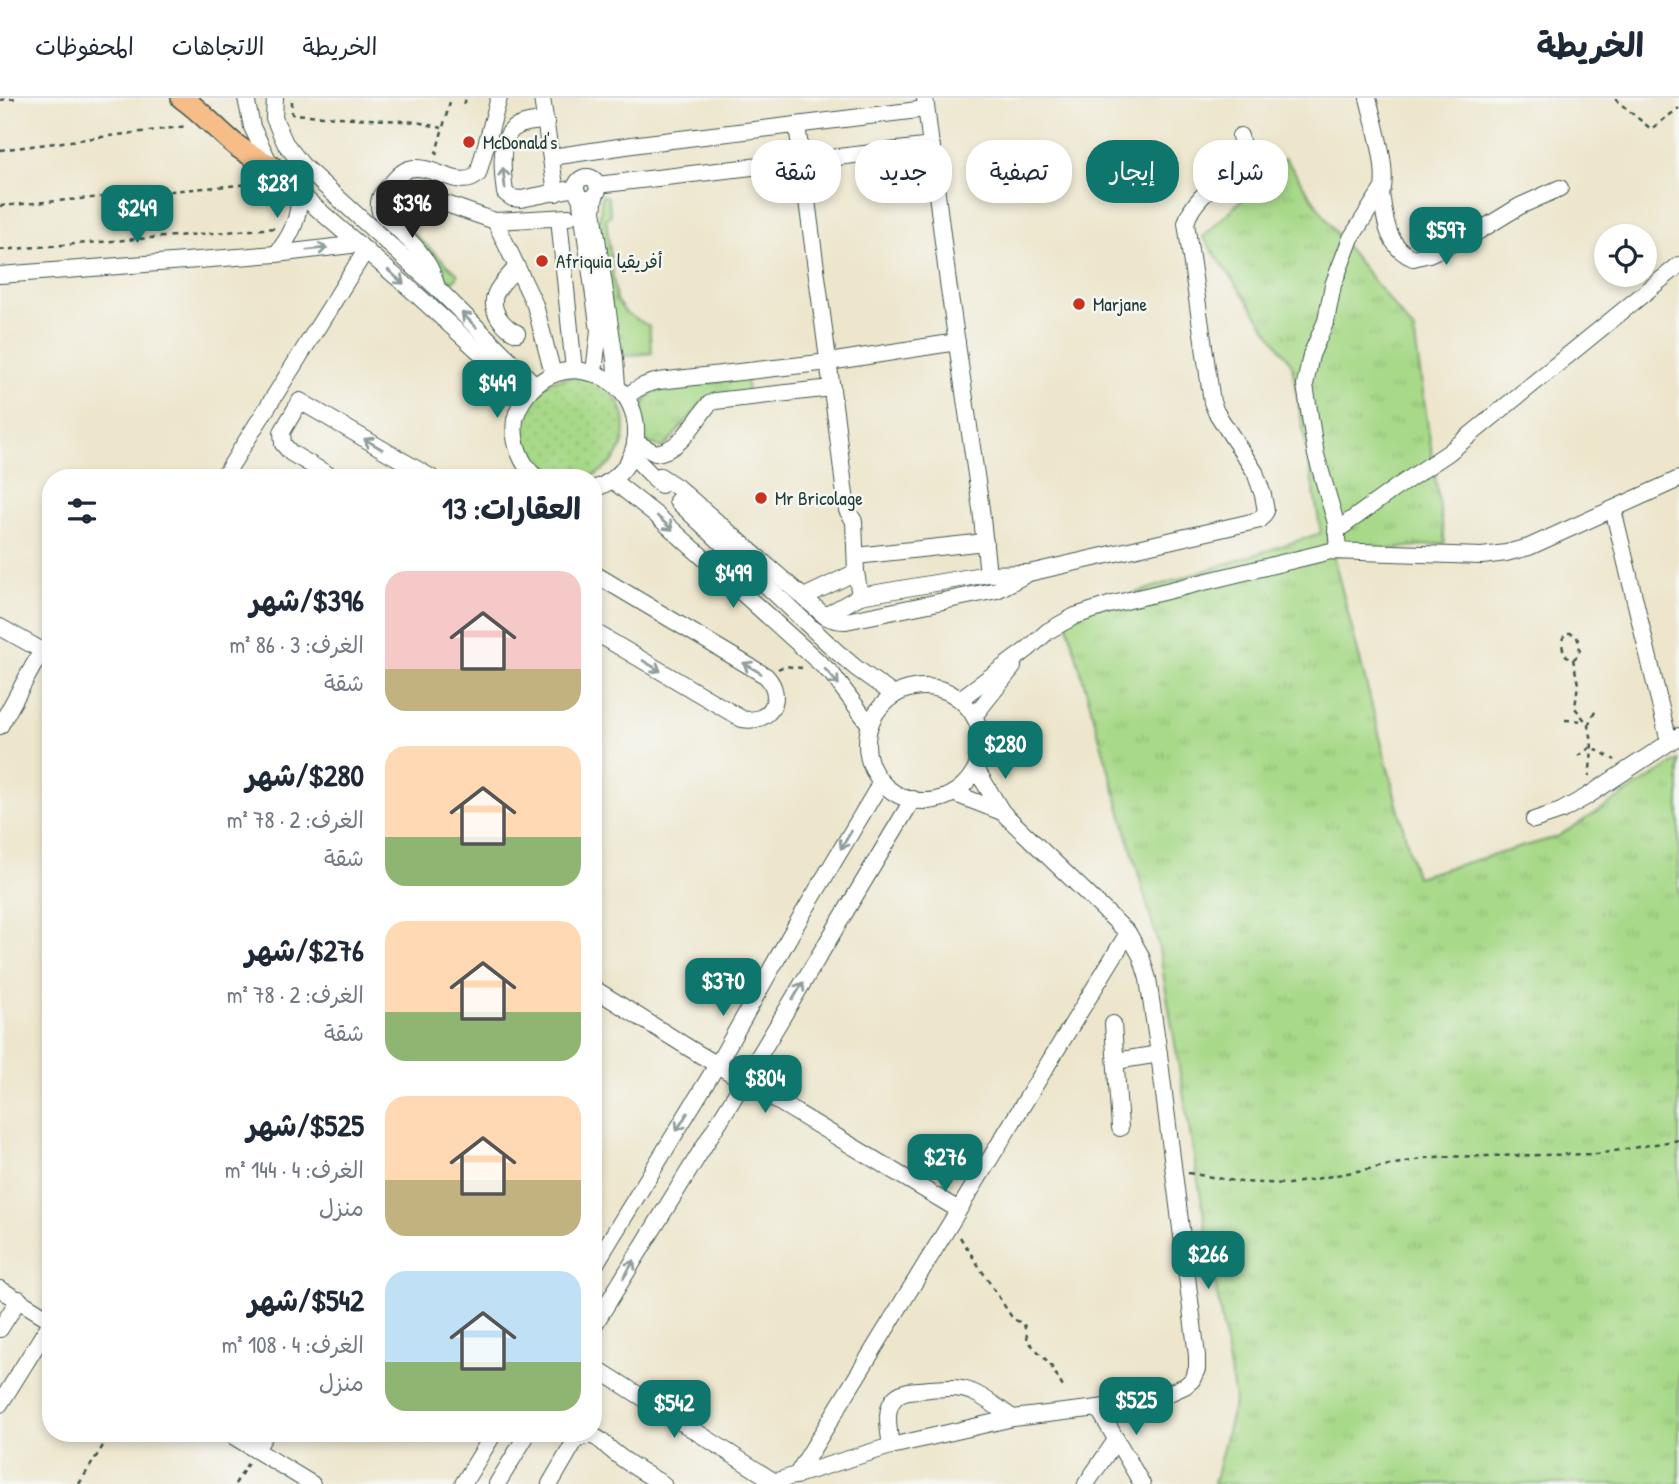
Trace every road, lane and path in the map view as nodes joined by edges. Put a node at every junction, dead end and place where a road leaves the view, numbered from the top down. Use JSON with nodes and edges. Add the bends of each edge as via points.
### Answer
{"nodes":[{"id":1,"x":16,"y":98,"type":"edge"},
{"id":2,"x":182,"y":98,"type":"edge"},
{"id":3,"x":246,"y":98,"type":"edge"},
{"id":4,"x":275,"y":98,"type":"edge"},
{"id":5,"x":451,"y":98,"type":"edge"},
{"id":6,"x":467,"y":98,"type":"edge"},
{"id":7,"x":499,"y":98,"type":"edge"},
{"id":8,"x":542,"y":98,"type":"edge"},
{"id":9,"x":1368,"y":98,"type":"edge"},
{"id":10,"x":1616,"y":98,"type":"edge"},
{"id":11,"x":0,"y":100,"type":"edge"},
{"id":12,"x":292,"y":100,"type":"dead end"},
{"id":13,"x":925,"y":103,"type":"edge"},
{"id":14,"x":463,"y":104,"type":"dead end"},
{"id":15,"x":1678,"y":110,"type":"edge"},
{"id":16,"x":546,"y":121,"type":"junction"},
{"id":17,"x":797,"y":125,"type":"junction"},
{"id":18,"x":187,"y":126,"type":"dead end"},
{"id":19,"x":442,"y":128,"type":"junction"},
{"id":20,"x":1240,"y":136,"type":"dead end"},
{"id":21,"x":799,"y":140,"type":"edge"},
{"id":22,"x":931,"y":140,"type":"edge"},
{"id":23,"x":0,"y":150,"type":"edge"},
{"id":24,"x":552,"y":157,"type":"junction"},
{"id":25,"x":751,"y":167,"type":"edge"},
{"id":26,"x":435,"y":172,"type":"junction"},
{"id":27,"x":268,"y":174,"type":"junction"},
{"id":28,"x":1560,"y":188,"type":"dead end"},
{"id":29,"x":587,"y":191,"type":"junction"},
{"id":30,"x":1381,"y":192,"type":"junction"},
{"id":31,"x":556,"y":193,"type":"junction"},
{"id":32,"x":299,"y":194,"type":"junction"},
{"id":33,"x":438,"y":201,"type":"dead end"},
{"id":34,"x":808,"y":203,"type":"edge"},
{"id":35,"x":939,"y":203,"type":"edge"},
{"id":36,"x":0,"y":206,"type":"edge"},
{"id":37,"x":582,"y":215,"type":"junction"},
{"id":38,"x":559,"y":218,"type":"junction"},
{"id":39,"x":495,"y":221,"type":"junction"},
{"id":40,"x":283,"y":227,"type":"dead end"},
{"id":41,"x":362,"y":247,"type":"junction"},
{"id":42,"x":0,"y":250,"type":"edge"},
{"id":43,"x":276,"y":254,"type":"junction"},
{"id":44,"x":1679,"y":265,"type":"edge"},
{"id":45,"x":516,"y":268,"type":"junction"},
{"id":46,"x":0,"y":275,"type":"edge"},
{"id":47,"x":436,"y":287,"type":"junction"},
{"id":48,"x":544,"y":339,"type":"junction"},
{"id":49,"x":957,"y":342,"type":"junction"},
{"id":50,"x":829,"y":362,"type":"junction"},
{"id":51,"x":573,"y":370,"type":"junction"},
{"id":52,"x":594,"y":372,"type":"junction"},
{"id":53,"x":553,"y":374,"type":"junction"},
{"id":54,"x":535,"y":385,"type":"junction"},
{"id":55,"x":832,"y":388,"type":"junction"},
{"id":56,"x":622,"y":392,"type":"junction"},
{"id":57,"x":522,"y":402,"type":"junction"},
{"id":58,"x":674,"y":447,"type":"junction"},
{"id":59,"x":633,"y":448,"type":"junction"},
{"id":60,"x":228,"y":469,"type":"edge"},
{"id":61,"x":319,"y":469,"type":"edge"},
{"id":62,"x":417,"y":469,"type":"edge"},
{"id":63,"x":528,"y":469,"type":"edge"},
{"id":64,"x":658,"y":478,"type":"junction"},
{"id":65,"x":1679,"y":478,"type":"edge"},
{"id":66,"x":612,"y":480,"type":"junction"},
{"id":67,"x":602,"y":485,"type":"edge"},
{"id":68,"x":1613,"y":509,"type":"junction"},
{"id":69,"x":1336,"y":531,"type":"junction"},
{"id":70,"x":985,"y":541,"type":"junction"},
{"id":71,"x":1338,"y":551,"type":"junction"},
{"id":72,"x":856,"y":564,"type":"junction"},
{"id":73,"x":1029,"y":573,"type":"junction"},
{"id":74,"x":988,"y":574,"type":"junction"},
{"id":75,"x":602,"y":578,"type":"edge"},
{"id":76,"x":860,"y":596,"type":"junction"},
{"id":77,"x":804,"y":597,"type":"junction"},
{"id":78,"x":825,"y":616,"type":"junction"},
{"id":79,"x":0,"y":627,"type":"edge"},
{"id":80,"x":602,"y":636,"type":"edge"},
{"id":81,"x":1028,"y":649,"type":"junction"},
{"id":82,"x":42,"y":651,"type":"edge"},
{"id":83,"x":42,"y":659,"type":"edge"},
{"id":84,"x":1573,"y":659,"type":"junction"},
{"id":85,"x":804,"y":668,"type":"dead end"},
{"id":86,"x":766,"y":676,"type":"junction"},
{"id":87,"x":894,"y":695,"type":"junction"},
{"id":88,"x":960,"y":699,"type":"junction"},
{"id":89,"x":1597,"y":708,"type":"dead end"},
{"id":90,"x":974,"y":716,"type":"junction"},
{"id":91,"x":1566,"y":720,"type":"dead end"},
{"id":92,"x":1586,"y":723,"type":"junction"},
{"id":93,"x":870,"y":725,"type":"junction"},
{"id":94,"x":0,"y":726,"type":"edge"},
{"id":95,"x":1674,"y":739,"type":"edge"},
{"id":96,"x":1591,"y":747,"type":"junction"},
{"id":97,"x":1578,"y":756,"type":"dead end"},
{"id":98,"x":1630,"y":768,"type":"junction"},
{"id":99,"x":976,"y":769,"type":"junction"},
{"id":100,"x":880,"y":781,"type":"junction"},
{"id":101,"x":953,"y":793,"type":"junction"},
{"id":102,"x":1586,"y":797,"type":"junction"},
{"id":103,"x":913,"y":799,"type":"junction"},
{"id":104,"x":1002,"y":812,"type":"junction"},
{"id":105,"x":1534,"y":820,"type":"dead end"},
{"id":106,"x":1128,"y":933,"type":"junction"},
{"id":107,"x":602,"y":994,"type":"edge"},
{"id":108,"x":1113,"y":1024,"type":"dead end"},
{"id":109,"x":1159,"y":1054,"type":"junction"},
{"id":110,"x":1116,"y":1061,"type":"junction"},
{"id":111,"x":717,"y":1065,"type":"junction"},
{"id":112,"x":744,"y":1081,"type":"junction"},
{"id":113,"x":1120,"y":1128,"type":"dead end"},
{"id":114,"x":1679,"y":1140,"type":"edge"},
{"id":115,"x":1174,"y":1171,"type":"junction"},
{"id":116,"x":957,"y":1209,"type":"junction"},
{"id":117,"x":960,"y":1237,"type":"dead end"},
{"id":118,"x":602,"y":1253,"type":"edge"},
{"id":119,"x":0,"y":1289,"type":"edge"},
{"id":120,"x":19,"y":1299,"type":"junction"},
{"id":121,"x":602,"y":1312,"type":"edge"},
{"id":122,"x":42,"y":1315,"type":"edge"},
{"id":123,"x":0,"y":1329,"type":"edge"},
{"id":124,"x":42,"y":1336,"type":"edge"},
{"id":125,"x":602,"y":1373,"type":"edge"},
{"id":126,"x":1064,"y":1389,"type":"dead end"},
{"id":127,"x":0,"y":1404,"type":"edge"},
{"id":128,"x":1098,"y":1408,"type":"junction"},
{"id":129,"x":1013,"y":1418,"type":"junction"},
{"id":130,"x":1116,"y":1440,"type":"junction"},
{"id":131,"x":105,"y":1442,"type":"edge"},
{"id":132,"x":243,"y":1442,"type":"edge"},
{"id":133,"x":261,"y":1442,"type":"edge"},
{"id":134,"x":489,"y":1442,"type":"edge"},
{"id":135,"x":523,"y":1442,"type":"edge"},
{"id":136,"x":574,"y":1442,"type":"edge"},
{"id":137,"x":602,"y":1442,"type":"edge"},
{"id":138,"x":891,"y":1446,"type":"junction"},
{"id":139,"x":256,"y":1450,"type":"junction"},
{"id":140,"x":796,"y":1476,"type":"junction"},
{"id":141,"x":771,"y":1483,"type":"edge"},
{"id":142,"x":79,"y":1484,"type":"edge"},
{"id":143,"x":235,"y":1484,"type":"edge"},
{"id":144,"x":312,"y":1484,"type":"edge"},
{"id":145,"x":463,"y":1484,"type":"edge"},
{"id":146,"x":497,"y":1484,"type":"edge"},
{"id":147,"x":550,"y":1484,"type":"edge"},
{"id":148,"x":663,"y":1484,"type":"edge"},
{"id":149,"x":1086,"y":1484,"type":"edge"},
{"id":150,"x":1142,"y":1484,"type":"edge"}],
"edges":[{"from":1,"to":11,"type":"path"},
{"from":2,"to":27,"type":"main road"},
{"from":3,"to":27,"type":"street"},
{"from":4,"to":47,"type":"street","via":[[274,118],[285,143],[303,166]]},
{"from":5,"to":19,"type":"path"},
{"from":6,"to":14,"type":"path"},
{"from":7,"to":26,"type":"street","via":[[478,174],[465,181]]},
{"from":8,"to":16,"type":"street"},
{"from":9,"to":30,"type":"street","via":[[1382,162]]},
{"from":10,"to":15,"type":"path","via":[[1651,129]]},
{"from":12,"to":19,"type":"path","via":[[292,114],[417,122]]},
{"from":13,"to":17,"type":"street"},
{"from":13,"to":22,"type":"street"},
{"from":16,"to":24,"type":"street"},
{"from":31,"to":16,"type":"street","one_way":true,"via":[[517,200],[505,193],[502,159],[509,135],[518,126]]},
{"from":17,"to":21,"type":"street"},
{"from":17,"to":24,"type":"street"},
{"from":18,"to":23,"type":"path"},
{"from":19,"to":26,"type":"path","via":[[436,153],[441,163]]},
{"from":20,"to":73,"type":"street","via":[[1240,165],[1195,203],[1186,223],[1212,402],[1255,472],[1266,511],[1261,520]]},
{"from":24,"to":31,"type":"street"},
{"from":25,"to":29,"type":"street"},
{"from":26,"to":47,"type":"street","via":[[407,169],[380,195],[378,208],[427,261]]},
{"from":27,"to":32,"type":"street"},
{"from":27,"to":36,"type":"path"},
{"from":28,"to":30,"type":"street","via":[[1479,231],[1413,258],[1391,240]]},
{"from":29,"to":31,"type":"street"},
{"from":29,"to":37,"type":"street"},
{"from":29,"to":56,"type":"street"},
{"from":30,"to":69,"type":"street","via":[[1351,238],[1305,384],[1316,455]]},
{"from":32,"to":41,"type":"street"},
{"from":32,"to":43,"type":"street","via":[[295,226]]},
{"from":33,"to":39,"type":"street"},
{"from":34,"to":50,"type":"street"},
{"from":35,"to":49,"type":"street"},
{"from":37,"to":38,"type":"street"},
{"from":37,"to":52,"type":"street","via":[[598,331]]},
{"from":38,"to":39,"type":"street"},
{"from":38,"to":51,"type":"street"},
{"from":39,"to":45,"type":"street"},
{"from":40,"to":42,"type":"path"},
{"from":43,"to":41,"type":"street","one_way":true},
{"from":41,"to":57,"type":"street","one_way":true,"via":[[505,375]]},
{"from":41,"to":60,"type":"street"},
{"from":43,"to":46,"type":"street"},
{"from":44,"to":69,"type":"street","via":[[1448,453]]},
{"from":45,"to":48,"type":"street","via":[[535,305]]},
{"from":45,"to":48,"type":"street","via":[[492,301],[494,310],[512,331]]},
{"from":54,"to":47,"type":"street","one_way":true},
{"from":48,"to":53,"type":"street"},
{"from":49,"to":50,"type":"street"},
{"from":49,"to":70,"type":"street"},
{"from":50,"to":55,"type":"street"},
{"from":50,"to":56,"type":"street","via":[[659,381]]},
{"from":51,"to":52,"type":"street"},
{"from":51,"to":53,"type":"street"},
{"from":52,"to":56,"type":"street"},
{"from":53,"to":54,"type":"street"},
{"from":54,"to":57,"type":"street"},
{"from":55,"to":58,"type":"street","via":[[715,401]]},
{"from":55,"to":72,"type":"street","via":[[846,498],[854,521]]},
{"from":56,"to":59,"type":"street","via":[[635,415]]},
{"from":57,"to":63,"type":"street","via":[[515,420],[515,439]]},
{"from":58,"to":59,"type":"street","via":[[655,453]]},
{"from":58,"to":64,"type":"street"},
{"from":59,"to":64,"type":"street"},
{"from":59,"to":66,"type":"street","via":[[624,469]]},
{"from":62,"to":61,"type":"street","one_way":true,"via":[[300,401],[282,432],[283,444]]},
{"from":64,"to":77,"type":"street","via":[[677,487]]},
{"from":64,"to":87,"type":"street","via":[[836,651]]},
{"from":65,"to":68,"type":"street"},
{"from":66,"to":67,"type":"street"},
{"from":66,"to":93,"type":"street","one_way":true,"via":[[832,674]]},
{"from":68,"to":71,"type":"street","via":[[1506,553]]},
{"from":68,"to":95,"type":"street"},
{"from":69,"to":71,"type":"street"},
{"from":70,"to":72,"type":"street"},
{"from":70,"to":74,"type":"street"},
{"from":71,"to":81,"type":"street","via":[[1086,612],[1048,631]]},
{"from":72,"to":76,"type":"street"},
{"from":72,"to":77,"type":"street"},
{"from":73,"to":74,"type":"street"},
{"from":73,"to":78,"type":"street","via":[[996,590],[846,621]]},
{"from":74,"to":76,"type":"street"},
{"from":86,"to":75,"type":"street","one_way":true},
{"from":76,"to":78,"type":"street"},
{"from":77,"to":78,"type":"street"},
{"from":79,"to":82,"type":"street"},
{"from":80,"to":86,"type":"street","one_way":true,"via":[[742,719],[762,718],[772,708],[774,687]]},
{"from":81,"to":88,"type":"street"},
{"from":81,"to":90,"type":"street"},
{"from":83,"to":94,"type":"street"},
{"from":84,"to":84,"type":"path","via":[[1580,652],[1577,636],[1571,633],[1562,641],[1565,656]]},
{"from":84,"to":92,"type":"path","via":[[1578,684],[1574,705]]},
{"from":85,"to":86,"type":"path","via":[[784,666]]},
{"from":87,"to":88,"type":"street","via":[[912,687],[932,687]]},
{"from":87,"to":93,"type":"street"},
{"from":88,"to":90,"type":"street"},
{"from":89,"to":92,"type":"path"},
{"from":90,"to":99,"type":"street","via":[[980,754]]},
{"from":91,"to":92,"type":"path"},
{"from":92,"to":96,"type":"path"},
{"from":93,"to":100,"type":"street","via":[[867,752]]},
{"from":95,"to":98,"type":"street"},
{"from":96,"to":97,"type":"path"},
{"from":96,"to":98,"type":"path"},
{"from":96,"to":102,"type":"path"},
{"from":98,"to":102,"type":"street"},
{"from":99,"to":101,"type":"street"},
{"from":99,"to":104,"type":"street"},
{"from":100,"to":103,"type":"street","via":[[902,797]]},
{"from":100,"to":111,"type":"street","one_way":true},
{"from":101,"to":103,"type":"street","via":[[929,801]]},
{"from":101,"to":104,"type":"street"},
{"from":102,"to":105,"type":"street"},
{"from":112,"to":103,"type":"street","one_way":true},
{"from":104,"to":106,"type":"street"},
{"from":106,"to":109,"type":"street","via":[[1145,967]]},
{"from":106,"to":116,"type":"street"},
{"from":107,"to":111,"type":"street"},
{"from":108,"to":110,"type":"street"},
{"from":109,"to":110,"type":"street"},
{"from":109,"to":115,"type":"street"},
{"from":110,"to":113,"type":"street"},
{"from":111,"to":112,"type":"street"},
{"from":111,"to":118,"type":"street","one_way":true},
{"from":112,"to":116,"type":"street"},
{"from":121,"to":112,"type":"street","one_way":true},
{"from":114,"to":115,"type":"path","via":[[1597,1154],[1432,1157],[1289,1184]]},
{"from":115,"to":128,"type":"street","via":[[1197,1369],[1192,1380],[1176,1391]]},
{"from":116,"to":140,"type":"street"},
{"from":117,"to":126,"type":"path","via":[[1013,1319],[1024,1324],[1028,1341],[1050,1364]]},
{"from":119,"to":120,"type":"street"},
{"from":120,"to":122,"type":"street"},
{"from":120,"to":123,"type":"street"},
{"from":124,"to":127,"type":"street"},
{"from":125,"to":141,"type":"street"},
{"from":128,"to":129,"type":"street"},
{"from":128,"to":130,"type":"street"},
{"from":129,"to":138,"type":"street"},
{"from":129,"to":138,"type":"street","via":[[979,1395],[953,1387],[905,1391],[892,1401],[889,1411]]},
{"from":130,"to":149,"type":"street"},
{"from":130,"to":150,"type":"street"},
{"from":131,"to":142,"type":"path"},
{"from":132,"to":139,"type":"street"},
{"from":133,"to":139,"type":"street"},
{"from":134,"to":145,"type":"street"},
{"from":135,"to":146,"type":"street"},
{"from":136,"to":147,"type":"street"},
{"from":137,"to":148,"type":"street"},
{"from":138,"to":140,"type":"street"},
{"from":139,"to":143,"type":"path"},
{"from":139,"to":144,"type":"street"},
{"from":140,"to":141,"type":"street"}]}
